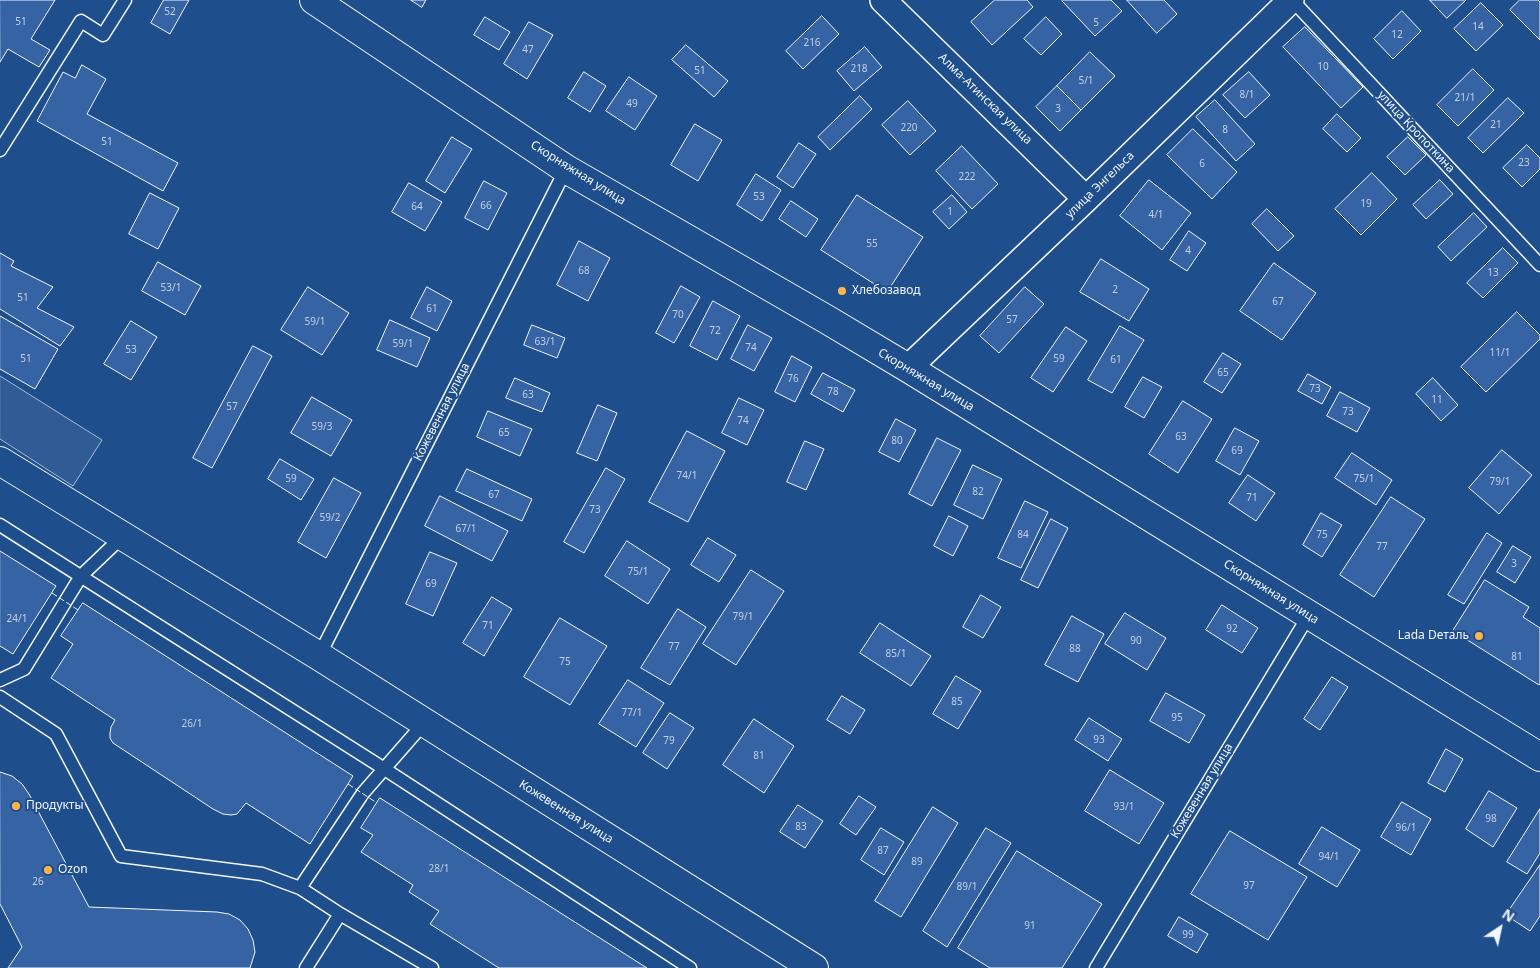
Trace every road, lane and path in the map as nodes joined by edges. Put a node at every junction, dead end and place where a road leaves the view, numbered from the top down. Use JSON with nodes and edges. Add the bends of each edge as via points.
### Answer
{"nodes":[{"id":1,"x":125,"y":0,"type":"edge"},
{"id":2,"x":314,"y":0,"type":"edge"},
{"id":3,"x":884,"y":0,"type":"edge"},
{"id":4,"x":1291,"y":0,"type":"edge"},
{"id":5,"x":0,"y":150,"type":"edge"},
{"id":6,"x":566,"y":168,"type":"junction"},
{"id":7,"x":1086,"y":199,"type":"junction"},
{"id":8,"x":1540,"y":265,"type":"edge"},
{"id":9,"x":908,"y":368,"type":"junction"},
{"id":10,"x":0,"y":461,"type":"edge"},
{"id":11,"x":0,"y":525,"type":"edge"},
{"id":12,"x":123,"y":536,"type":"junction"},
{"id":13,"x":81,"y":576,"type":"junction"},
{"id":14,"x":1309,"y":615,"type":"junction"},
{"id":15,"x":319,"y":656,"type":"junction"},
{"id":16,"x":0,"y":680,"type":"edge"},
{"id":17,"x":0,"y":697,"type":"edge"},
{"id":18,"x":425,"y":722,"type":"junction"},
{"id":19,"x":1536,"y":749,"type":"edge"},
{"id":20,"x":383,"y":768,"type":"junction"},
{"id":21,"x":300,"y":888,"type":"junction"},
{"id":22,"x":340,"y":914,"type":"junction"},
{"id":23,"x":798,"y":962,"type":"edge"},
{"id":24,"x":306,"y":968,"type":"edge"},
{"id":25,"x":432,"y":968,"type":"edge"},
{"id":26,"x":690,"y":968,"type":"edge"},
{"id":27,"x":1096,"y":968,"type":"edge"}],
"edges":[{"from":1,"to":5,"type":"lane","via":[[103,35],[81,21]]},
{"from":2,"to":6,"type":"main road","name":"Скорняжная улица"},
{"from":3,"to":7,"type":"street","name":"Алма-Атинская улица"},
{"from":4,"to":7,"type":"street","name":"улица Энгельса"},
{"from":4,"to":8,"type":"lane","name":"улица Кропоткина"},
{"from":6,"to":9,"type":"main road","name":"Скорняжная улица"},
{"from":6,"to":15,"type":"lane","name":"Кожевенная улица"},
{"from":7,"to":9,"type":"street","name":"улица Энгельса"},
{"from":9,"to":14,"type":"main road","name":"Скорняжная улица"},
{"from":10,"to":12,"type":"main road","name":"Кожевенная улица"},
{"from":11,"to":13,"type":"lane"},
{"from":12,"to":13,"type":"lane"},
{"from":12,"to":15,"type":"main road","name":"Кожевенная улица"},
{"from":13,"to":16,"type":"lane","via":[[24,670]]},
{"from":13,"to":20,"type":"lane"},
{"from":14,"to":19,"type":"main road","name":"Скорняжная улица"},
{"from":14,"to":27,"type":"lane","name":"Кожевенная улица"},
{"from":15,"to":18,"type":"main road","name":"Кожевенная улица"},
{"from":17,"to":21,"type":"lane","via":[[56,734],[121,856],[262,874]]},
{"from":18,"to":20,"type":"lane"},
{"from":18,"to":23,"type":"main road","name":"Кожевенная улица"},
{"from":20,"to":21,"type":"lane"},
{"from":20,"to":26,"type":"lane"},
{"from":21,"to":22,"type":"lane"},
{"from":22,"to":24,"type":"lane"},
{"from":22,"to":25,"type":"lane"}]}
